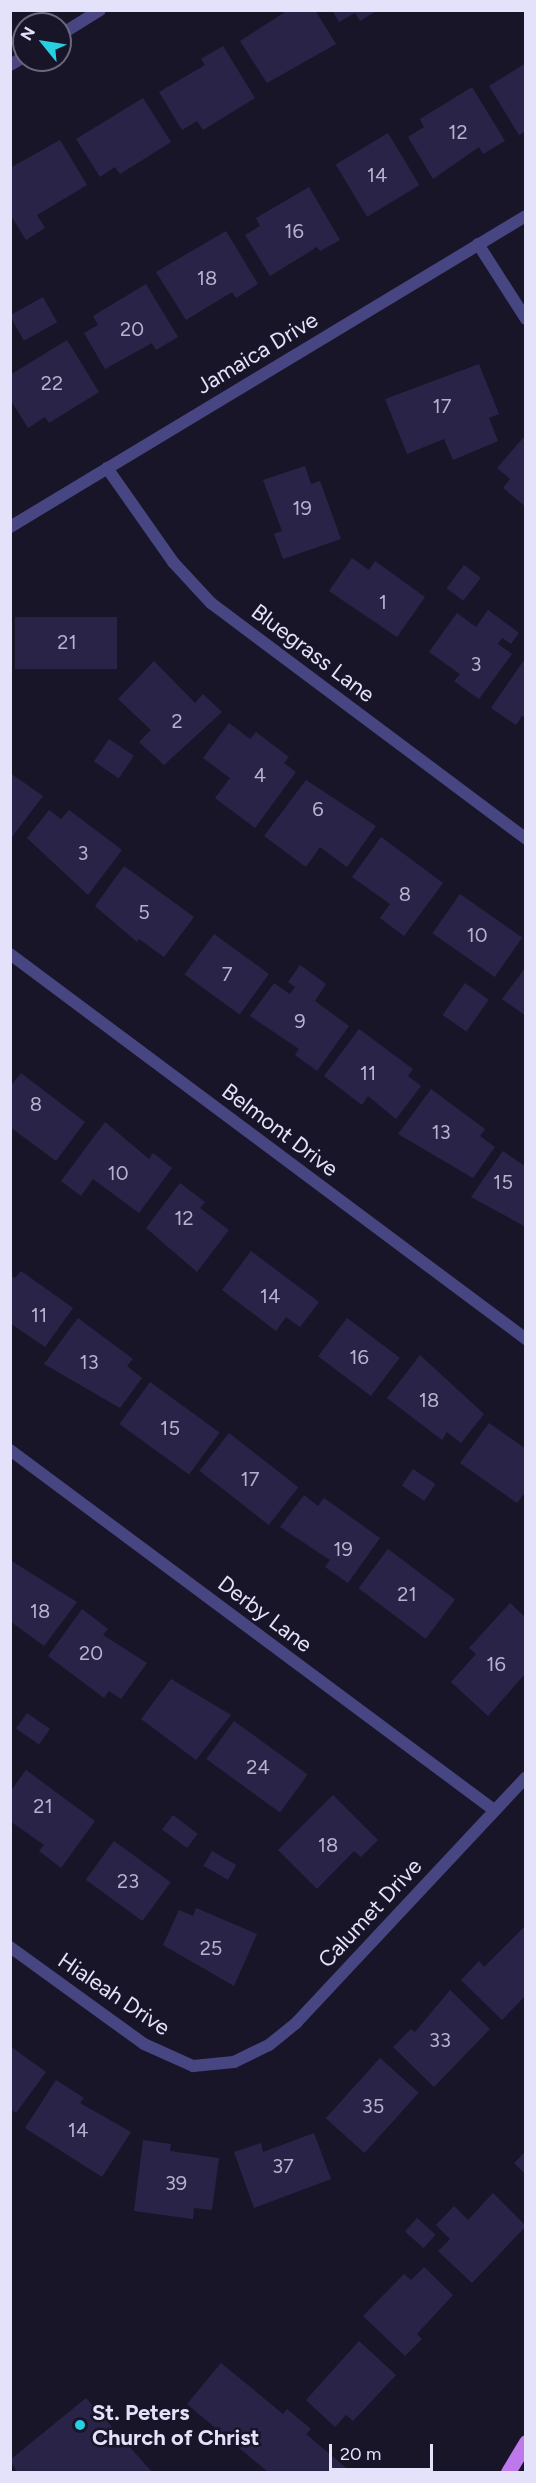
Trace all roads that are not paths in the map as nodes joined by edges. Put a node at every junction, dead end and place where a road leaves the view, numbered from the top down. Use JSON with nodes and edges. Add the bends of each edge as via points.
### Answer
{"nodes":[{"id":1,"x":100,"y":10,"type":"edge"},
{"id":2,"x":72,"y":28,"type":"edge"},
{"id":3,"x":525,"y":216,"type":"edge"},
{"id":4,"x":478,"y":244,"type":"junction"},
{"id":5,"x":525,"y":319,"type":"edge"},
{"id":6,"x":107,"y":468,"type":"junction"},
{"id":7,"x":10,"y":527,"type":"edge"},
{"id":8,"x":525,"y":839,"type":"edge"},
{"id":9,"x":10,"y":954,"type":"edge"},
{"id":10,"x":525,"y":1339,"type":"edge"},
{"id":11,"x":10,"y":1450,"type":"edge"},
{"id":12,"x":525,"y":1777,"type":"edge"},
{"id":13,"x":494,"y":1810,"type":"junction"},
{"id":14,"x":10,"y":1947,"type":"edge"},
{"id":15,"x":234,"y":2062,"type":"joint"},
{"id":16,"x":525,"y":2442,"type":"edge"},
{"id":17,"x":508,"y":2472,"type":"edge"}],
"edges":[{"from":1,"to":2,"type":"street"},
{"from":3,"to":4,"type":"street","name":"Jamaica Drive"},
{"from":4,"to":5,"type":"street"},
{"from":4,"to":6,"type":"street","name":"Jamaica Drive"},
{"from":6,"to":7,"type":"street","name":"Jamaica Drive"},
{"from":6,"to":8,"type":"street","name":"Bluegrass Lane","via":[[173,562],[211,603]]},
{"from":9,"to":10,"type":"street","name":"Belmont Drive"},
{"from":11,"to":13,"type":"street","name":"Derby Lane"},
{"from":12,"to":13,"type":"street","name":"Calumet Drive"},
{"from":13,"to":15,"type":"street","name":"Calumet Drive","via":[[297,2022],[269,2045]]},
{"from":14,"to":15,"type":"street","name":"Hialeah Drive","via":[[144,2044],[193,2066]]},
{"from":16,"to":17,"type":"main road"}]}
